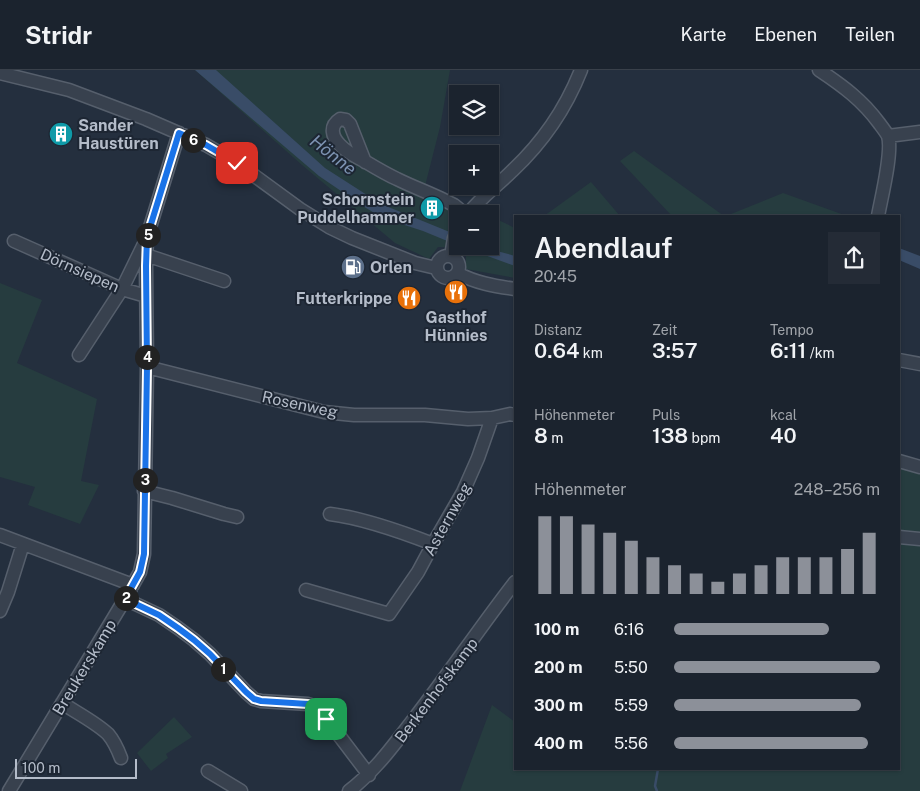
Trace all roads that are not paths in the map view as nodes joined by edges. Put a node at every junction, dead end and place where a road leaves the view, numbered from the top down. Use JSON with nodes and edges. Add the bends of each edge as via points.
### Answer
{"nodes":[{"id":1,"x":581,"y":70,"type":"edge"},
{"id":2,"x":819,"y":70,"type":"edge"},
{"id":3,"x":0,"y":73,"type":"edge"},
{"id":4,"x":920,"y":132,"type":"edge"},
{"id":5,"x":179,"y":133,"type":"junction"},
{"id":6,"x":888,"y":136,"type":"junction"},
{"id":7,"x":365,"y":162,"type":"dead end"},
{"id":8,"x":454,"y":205,"type":"edge"},
{"id":9,"x":475,"y":205,"type":"edge"},
{"id":10,"x":878,"y":215,"type":"edge"},
{"id":11,"x":147,"y":237,"type":"junction"},
{"id":12,"x":14,"y":241,"type":"dead end"},
{"id":13,"x":146,"y":255,"type":"junction"},
{"id":14,"x":450,"y":255,"type":"edge"},
{"id":15,"x":453,"y":255,"type":"edge"},
{"id":16,"x":436,"y":268,"type":"junction"},
{"id":17,"x":457,"y":273,"type":"junction"},
{"id":18,"x":224,"y":281,"type":"dead end"},
{"id":19,"x":122,"y":289,"type":"junction"},
{"id":20,"x":514,"y":289,"type":"edge"},
{"id":21,"x":146,"y":296,"type":"junction"},
{"id":22,"x":79,"y":355,"type":"dead end"},
{"id":23,"x":900,"y":360,"type":"edge"},
{"id":24,"x":920,"y":364,"type":"edge"},
{"id":25,"x":147,"y":367,"type":"junction"},
{"id":26,"x":514,"y":415,"type":"edge"},
{"id":27,"x":492,"y":418,"type":"junction"},
{"id":28,"x":900,"y":461,"type":"edge"},
{"id":29,"x":920,"y":468,"type":"edge"},
{"id":30,"x":144,"y":491,"type":"junction"},
{"id":31,"x":330,"y":514,"type":"dead end"},
{"id":32,"x":238,"y":517,"type":"dead end"},
{"id":33,"x":0,"y":536,"type":"edge"},
{"id":34,"x":900,"y":537,"type":"edge"},
{"id":35,"x":920,"y":539,"type":"edge"},
{"id":36,"x":23,"y":544,"type":"junction"},
{"id":37,"x":433,"y":544,"type":"junction"},
{"id":38,"x":514,"y":583,"type":"edge"},
{"id":39,"x":133,"y":585,"type":"junction"},
{"id":40,"x":306,"y":590,"type":"dead end"},
{"id":41,"x":125,"y":599,"type":"junction"},
{"id":42,"x":0,"y":611,"type":"edge"},
{"id":43,"x":62,"y":703,"type":"junction"},
{"id":44,"x":121,"y":758,"type":"dead end"},
{"id":45,"x":208,"y":771,"type":"dead end"},
{"id":46,"x":369,"y":775,"type":"junction"},
{"id":47,"x":9,"y":791,"type":"edge"},
{"id":48,"x":242,"y":791,"type":"edge"},
{"id":49,"x":349,"y":791,"type":"edge"}],
"edges":[{"from":1,"to":9,"type":"street","via":[[562,109],[536,146]]},
{"from":2,"to":6,"type":"street","via":[[860,100]]},
{"from":3,"to":5,"type":"street","via":[[69,90]]},
{"from":4,"to":6,"type":"street"},
{"from":5,"to":11,"type":"street","name":"Breukerskamp"},
{"from":5,"to":16,"type":"street","via":[[237,163],[329,227],[414,263]]},
{"from":6,"to":10,"type":"street","via":[[887,165]]},
{"from":7,"to":8,"type":"street"},
{"from":11,"to":13,"type":"street","name":"Breukerskamp"},
{"from":11,"to":19,"type":"street","name":"Breukerskamp"},
{"from":12,"to":19,"type":"street","name":"Dörnsiepen"},
{"from":13,"to":18,"type":"street"},
{"from":13,"to":21,"type":"street","name":"Breukerskamp"},
{"from":14,"to":16,"type":"street","via":[[439,259]]},
{"from":15,"to":17,"type":"street","via":[[459,266]]},
{"from":16,"to":17,"type":"street","via":[[444,278],[452,278]]},
{"from":17,"to":20,"type":"street","via":[[469,280]]},
{"from":19,"to":21,"type":"street","name":"Dörnsiepen"},
{"from":19,"to":22,"type":"street","name":"Breukerskamp"},
{"from":21,"to":25,"type":"street","name":"Breukerskamp"},
{"from":23,"to":24,"type":"street"},
{"from":25,"to":27,"type":"street","name":"Rosenweg","via":[[324,412]]},
{"from":25,"to":30,"type":"street","name":"Breukerskamp"},
{"from":26,"to":27,"type":"street","name":"Rosenweg"},
{"from":27,"to":37,"type":"street","name":"Asternweg","via":[[463,492]]},
{"from":28,"to":29,"type":"street"},
{"from":30,"to":32,"type":"street"},
{"from":30,"to":39,"type":"street","name":"Breukerskamp","via":[[144,554]]},
{"from":31,"to":37,"type":"street","via":[[346,516]]},
{"from":33,"to":36,"type":"street"},
{"from":34,"to":35,"type":"street"},
{"from":36,"to":39,"type":"street"},
{"from":36,"to":42,"type":"street"},
{"from":37,"to":40,"type":"street","name":"Asternweg","via":[[389,614]]},
{"from":38,"to":46,"type":"street","name":"Berkenhofskamp","via":[[439,687]]},
{"from":39,"to":41,"type":"street","name":"Breukerskamp"},
{"from":41,"to":43,"type":"street","name":"Breukerskamp"},
{"from":41,"to":46,"type":"street","via":[[159,615],[189,636],[254,699],[308,704],[319,709]]},
{"from":43,"to":44,"type":"street","via":[[108,735]]},
{"from":43,"to":47,"type":"street","name":"Breukerskamp"},
{"from":45,"to":48,"type":"street"},
{"from":46,"to":49,"type":"street","name":"Berkenhofskamp"}]}
